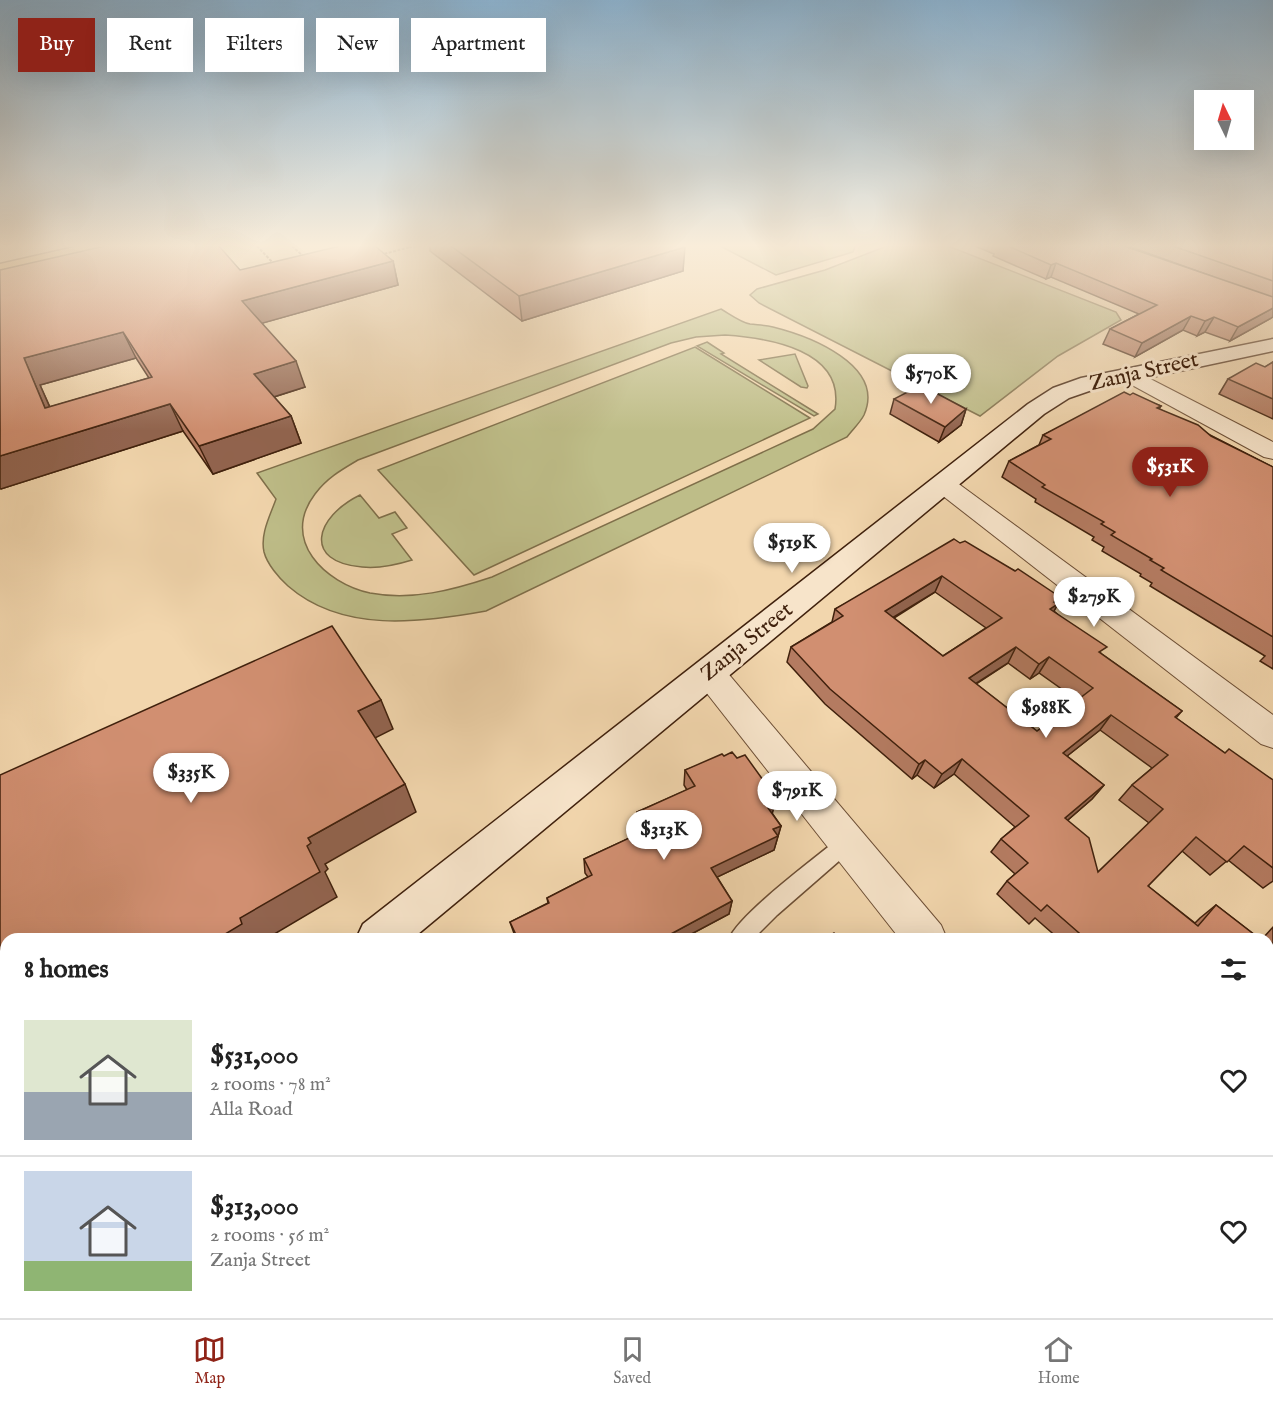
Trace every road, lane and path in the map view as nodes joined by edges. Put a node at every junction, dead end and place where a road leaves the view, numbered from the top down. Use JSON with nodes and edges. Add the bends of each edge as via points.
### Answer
{"nodes":[{"id":1,"x":1273,"y":345,"type":"edge"},
{"id":2,"x":1129,"y":374,"type":"junction"},
{"id":3,"x":1273,"y":452,"type":"edge"},
{"id":4,"x":943,"y":484,"type":"junction"},
{"id":5,"x":708,"y":673,"type":"junction"},
{"id":6,"x":1273,"y":734,"type":"edge"},
{"id":7,"x":849,"y":841,"type":"junction"},
{"id":8,"x":385,"y":933,"type":"edge"},
{"id":9,"x":745,"y":933,"type":"edge"},
{"id":10,"x":921,"y":933,"type":"edge"}],
"edges":[{"from":1,"to":2,"type":"street","name":"Zanja Street"},
{"from":2,"to":3,"type":"street"},
{"from":2,"to":4,"type":"street","name":"Zanja Street","via":[[1061,393]]},
{"from":4,"to":5,"type":"street","name":"Zanja Street"},
{"from":4,"to":6,"type":"street"},
{"from":5,"to":7,"type":"street"},
{"from":5,"to":8,"type":"street","name":"Zanja Street"},
{"from":7,"to":9,"type":"lane"},
{"from":7,"to":10,"type":"street"}]}
